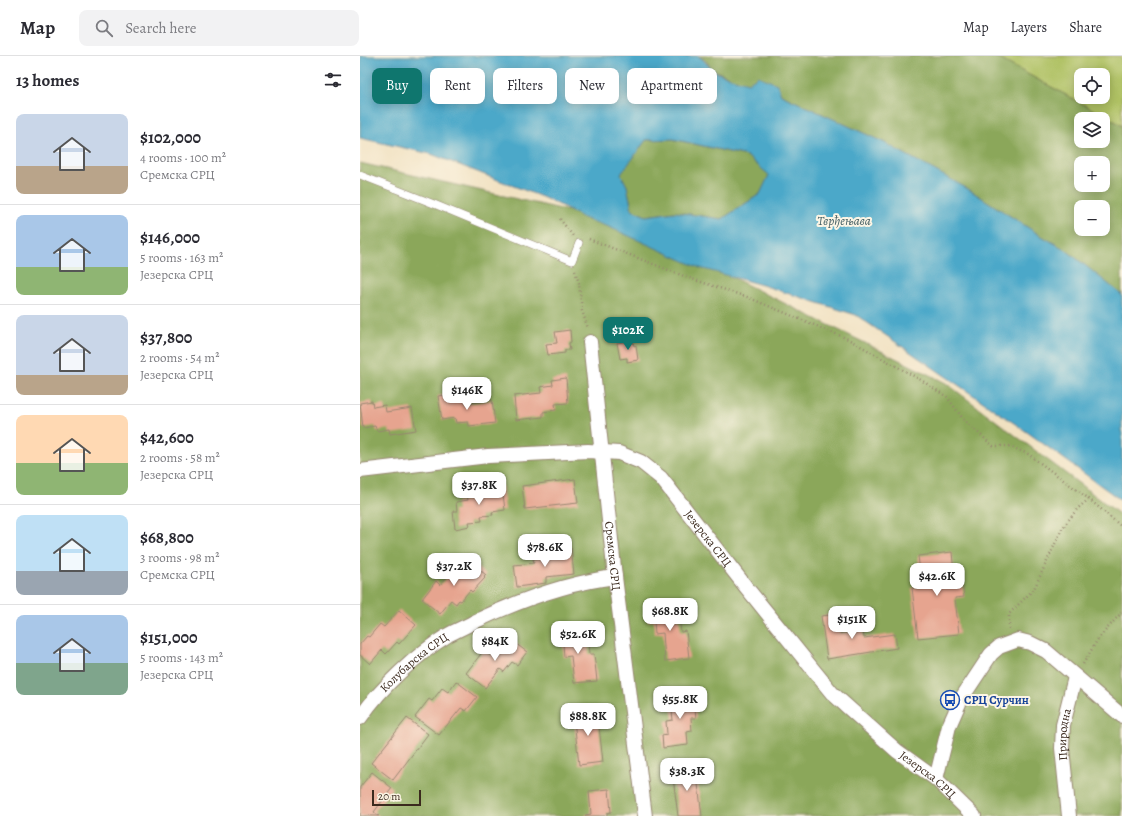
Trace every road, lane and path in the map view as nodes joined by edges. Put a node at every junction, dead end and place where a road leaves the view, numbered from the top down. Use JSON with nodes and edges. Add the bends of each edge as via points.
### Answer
{"nodes":[{"id":1,"x":360,"y":175,"type":"edge"},
{"id":2,"x":560,"y":219,"type":"dead end"},
{"id":3,"x":579,"y":243,"type":"junction"},
{"id":4,"x":572,"y":261,"type":"junction"},
{"id":5,"x":590,"y":342,"type":"joint"},
{"id":6,"x":601,"y":451,"type":"junction"},
{"id":7,"x":360,"y":471,"type":"edge"},
{"id":8,"x":1089,"y":499,"type":"junction"},
{"id":9,"x":1122,"y":527,"type":"edge"},
{"id":10,"x":615,"y":577,"type":"junction"},
{"id":11,"x":1122,"y":612,"type":"edge"},
{"id":12,"x":1010,"y":643,"type":"junction"},
{"id":13,"x":1075,"y":677,"type":"junction"},
{"id":14,"x":1122,"y":716,"type":"edge"},
{"id":15,"x":360,"y":718,"type":"edge"},
{"id":16,"x":936,"y":778,"type":"junction"},
{"id":17,"x":645,"y":816,"type":"edge"},
{"id":18,"x":974,"y":816,"type":"edge"},
{"id":19,"x":1069,"y":816,"type":"edge"}],
"edges":[{"from":1,"to":4,"type":"lane"},
{"from":2,"to":3,"type":"path"},
{"from":3,"to":4,"type":"lane"},
{"from":3,"to":8,"type":"path","via":[[590,238],[689,278],[747,297],[848,339],[947,397],[964,420],[994,446],[1009,446],[1028,454]]},
{"from":4,"to":5,"type":"path","via":[[579,283],[582,311]]},
{"from":5,"to":6,"type":"street","name":"Сремска СРЦ"},
{"from":6,"to":7,"type":"street","name":"Језерска СРЦ","via":[[488,456]]},
{"from":6,"to":10,"type":"street","name":"Сремска СРЦ"},
{"from":6,"to":16,"type":"street","name":"Језерска СРЦ","via":[[619,453],[641,462],[661,478],[832,693],[897,751]]},
{"from":8,"to":9,"type":"path"},
{"from":8,"to":12,"type":"path","via":[[1077,509],[1062,529],[1034,589],[1009,614]]},
{"from":10,"to":15,"type":"street","name":"Колубарска СРЦ","via":[[591,580],[534,596],[496,611],[448,635],[388,684]]},
{"from":10,"to":17,"type":"street","name":"Сремска СРЦ"},
{"from":11,"to":13,"type":"path","via":[[1098,639]]},
{"from":12,"to":13,"type":"street","via":[[1018,640],[1046,651]]},
{"from":12,"to":16,"type":"street","via":[[999,646],[991,654],[961,699],[949,726]]},
{"from":13,"to":14,"type":"street"},
{"from":13,"to":19,"type":"street","name":"Природна","via":[[1063,725],[1062,748]]},
{"from":16,"to":18,"type":"street","name":"Језерска СРЦ"}]}
